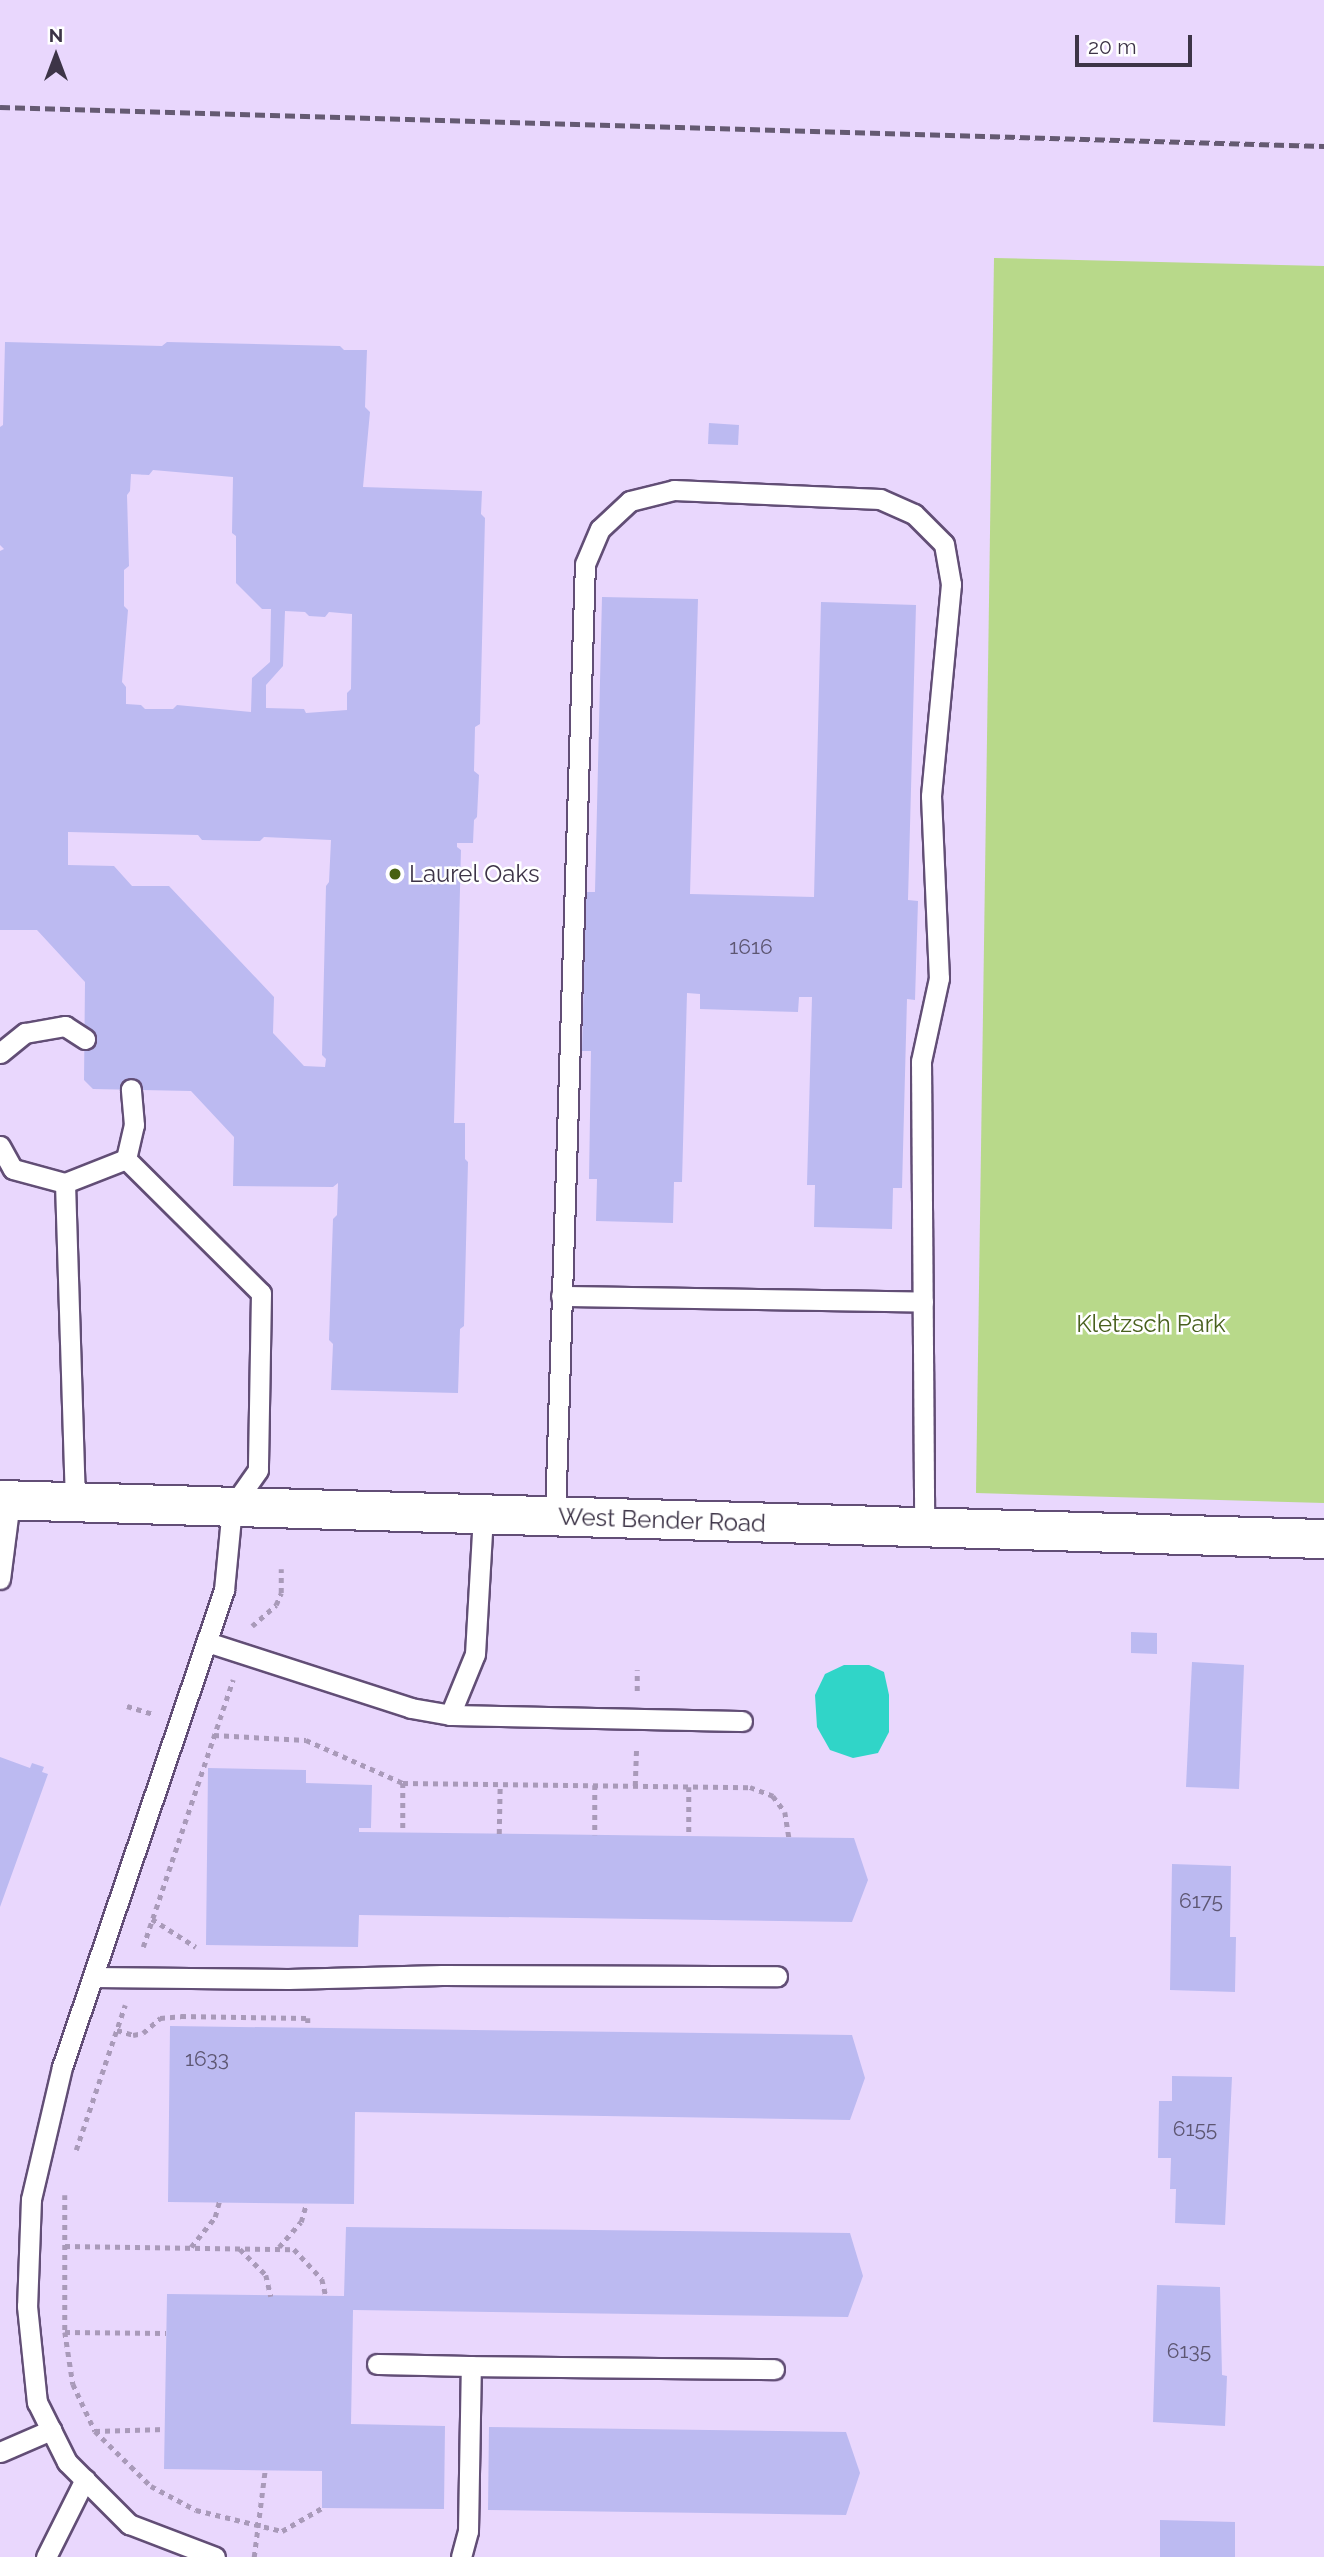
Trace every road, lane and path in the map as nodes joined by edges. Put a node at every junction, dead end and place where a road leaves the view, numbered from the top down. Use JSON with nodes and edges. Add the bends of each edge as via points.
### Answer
{"nodes":[{"id":1,"x":85,"y":1039,"type":"dead end"},
{"id":2,"x":0,"y":1052,"type":"edge"},
{"id":3,"x":131,"y":1089,"type":"dead end"},
{"id":4,"x":0,"y":1146,"type":"edge"},
{"id":5,"x":126,"y":1158,"type":"junction"},
{"id":6,"x":65,"y":1183,"type":"junction"},
{"id":7,"x":561,"y":1296,"type":"junction"},
{"id":8,"x":923,"y":1302,"type":"junction"},
{"id":9,"x":5,"y":1501,"type":"edge"},
{"id":10,"x":75,"y":1503,"type":"junction"},
{"id":11,"x":232,"y":1507,"type":"junction"},
{"id":12,"x":483,"y":1514,"type":"junction"},
{"id":13,"x":555,"y":1517,"type":"junction"},
{"id":14,"x":924,"y":1527,"type":"junction"},
{"id":15,"x":1324,"y":1539,"type":"edge"},
{"id":16,"x":281,"y":1569,"type":"dead end"},
{"id":17,"x":0,"y":1579,"type":"edge"},
{"id":18,"x":250,"y":1627,"type":"dead end"},
{"id":19,"x":207,"y":1642,"type":"junction"},
{"id":20,"x":234,"y":1676,"type":"dead end"},
{"id":21,"x":450,"y":1715,"type":"junction"},
{"id":22,"x":741,"y":1721,"type":"dead end"},
{"id":23,"x":215,"y":1735,"type":"junction"},
{"id":24,"x":402,"y":1783,"type":"junction"},
{"id":25,"x":500,"y":1784,"type":"junction"},
{"id":26,"x":595,"y":1785,"type":"junction"},
{"id":27,"x":690,"y":1787,"type":"junction"},
{"id":28,"x":402,"y":1832,"type":"dead end"},
{"id":29,"x":499,"y":1834,"type":"dead end"},
{"id":30,"x":595,"y":1835,"type":"dead end"},
{"id":31,"x":690,"y":1836,"type":"dead end"},
{"id":32,"x":789,"y":1838,"type":"dead end"},
{"id":33,"x":141,"y":1951,"type":"dead end"},
{"id":34,"x":777,"y":1976,"type":"dead end"},
{"id":35,"x":93,"y":1977,"type":"junction"},
{"id":36,"x":125,"y":2003,"type":"dead end"},
{"id":37,"x":308,"y":2028,"type":"dead end"},
{"id":38,"x":117,"y":2030,"type":"junction"},
{"id":39,"x":74,"y":2158,"type":"dead end"},
{"id":40,"x":65,"y":2183,"type":"dead end"},
{"id":41,"x":219,"y":2202,"type":"dead end"},
{"id":42,"x":306,"y":2204,"type":"dead end"},
{"id":43,"x":65,"y":2246,"type":"junction"},
{"id":44,"x":190,"y":2248,"type":"junction"},
{"id":45,"x":240,"y":2248,"type":"junction"},
{"id":46,"x":279,"y":2248,"type":"junction"},
{"id":47,"x":271,"y":2296,"type":"dead end"},
{"id":48,"x":326,"y":2297,"type":"dead end"},
{"id":49,"x":65,"y":2332,"type":"junction"},
{"id":50,"x":166,"y":2333,"type":"dead end"},
{"id":51,"x":377,"y":2364,"type":"dead end"},
{"id":52,"x":471,"y":2366,"type":"junction"},
{"id":53,"x":774,"y":2369,"type":"dead end"},
{"id":54,"x":165,"y":2429,"type":"dead end"},
{"id":55,"x":51,"y":2430,"type":"junction"},
{"id":56,"x":95,"y":2431,"type":"junction"},
{"id":57,"x":0,"y":2452,"type":"edge"},
{"id":58,"x":265,"y":2470,"type":"dead end"},
{"id":59,"x":85,"y":2479,"type":"junction"},
{"id":60,"x":322,"y":2508,"type":"dead end"},
{"id":61,"x":260,"y":2525,"type":"junction"},
{"id":62,"x":46,"y":2557,"type":"edge"},
{"id":63,"x":215,"y":2557,"type":"edge"},
{"id":64,"x":254,"y":2557,"type":"edge"},
{"id":65,"x":461,"y":2557,"type":"edge"}],
"edges":[{"from":1,"to":2,"type":"lane","via":[[65,1026],[25,1032]]},
{"from":3,"to":5,"type":"lane","via":[[134,1125]]},
{"from":4,"to":6,"type":"lane","via":[[13,1169]]},
{"from":5,"to":6,"type":"lane"},
{"from":5,"to":11,"type":"lane","via":[[261,1293],[258,1470]]},
{"from":6,"to":10,"type":"lane"},
{"from":7,"to":8,"type":"lane"},
{"from":7,"to":8,"type":"lane","via":[[585,564],[600,528],[630,501],[674,490],[880,499],[914,514],[944,544],[951,584],[931,796],[939,978],[921,1061]]},
{"from":7,"to":13,"type":"lane"},
{"from":8,"to":14,"type":"lane"},
{"from":9,"to":10,"type":"street","name":"West Bender Road"},
{"from":9,"to":17,"type":"lane"},
{"from":10,"to":11,"type":"street","name":"West Bender Road"},
{"from":11,"to":12,"type":"street","name":"West Bender Road"},
{"from":11,"to":19,"type":"lane","via":[[224,1590]]},
{"from":12,"to":13,"type":"street","name":"West Bender Road"},
{"from":12,"to":21,"type":"lane","via":[[475,1654]]},
{"from":13,"to":14,"type":"street","name":"West Bender Road"},
{"from":14,"to":15,"type":"street","name":"West Bender Road"},
{"from":16,"to":18,"type":"path","via":[[276,1605]]},
{"from":19,"to":21,"type":"lane","via":[[411,1708]]},
{"from":19,"to":35,"type":"lane"},
{"from":20,"to":23,"type":"path"},
{"from":21,"to":22,"type":"lane"},
{"from":23,"to":24,"type":"path","via":[[306,1740]]},
{"from":23,"to":33,"type":"path"},
{"from":24,"to":25,"type":"path"},
{"from":24,"to":28,"type":"path"},
{"from":25,"to":26,"type":"path"},
{"from":25,"to":29,"type":"path"},
{"from":26,"to":27,"type":"path"},
{"from":26,"to":30,"type":"path"},
{"from":27,"to":31,"type":"path"},
{"from":27,"to":32,"type":"path","via":[[750,1787],[773,1796],[785,1812]]},
{"from":34,"to":35,"type":"lane"},
{"from":35,"to":55,"type":"lane","via":[[62,2067],[31,2199],[27,2306],[37,2402]]},
{"from":36,"to":38,"type":"path"},
{"from":37,"to":38,"type":"path","via":[[308,2018],[181,2016],[160,2018],[143,2033]]},
{"from":38,"to":39,"type":"path"},
{"from":40,"to":43,"type":"path"},
{"from":41,"to":44,"type":"path","via":[[215,2217]]},
{"from":42,"to":46,"type":"path","via":[[301,2222]]},
{"from":43,"to":44,"type":"path"},
{"from":43,"to":49,"type":"path"},
{"from":44,"to":45,"type":"path"},
{"from":45,"to":46,"type":"path"},
{"from":45,"to":47,"type":"path","via":[[266,2275]]},
{"from":46,"to":48,"type":"path","via":[[295,2249],[310,2263],[322,2279]]},
{"from":49,"to":50,"type":"path"},
{"from":49,"to":56,"type":"path","via":[[73,2384]]},
{"from":51,"to":52,"type":"lane"},
{"from":52,"to":53,"type":"lane"},
{"from":52,"to":65,"type":"lane","via":[[468,2531]]},
{"from":54,"to":56,"type":"path"},
{"from":55,"to":57,"type":"lane"},
{"from":55,"to":59,"type":"lane","via":[[67,2462]]},
{"from":56,"to":61,"type":"path","via":[[150,2486],[197,2510]]},
{"from":58,"to":61,"type":"path"},
{"from":59,"to":62,"type":"lane"},
{"from":59,"to":63,"type":"lane","via":[[129,2524]]},
{"from":60,"to":61,"type":"path","via":[[282,2532]]},
{"from":61,"to":64,"type":"path"}]}
